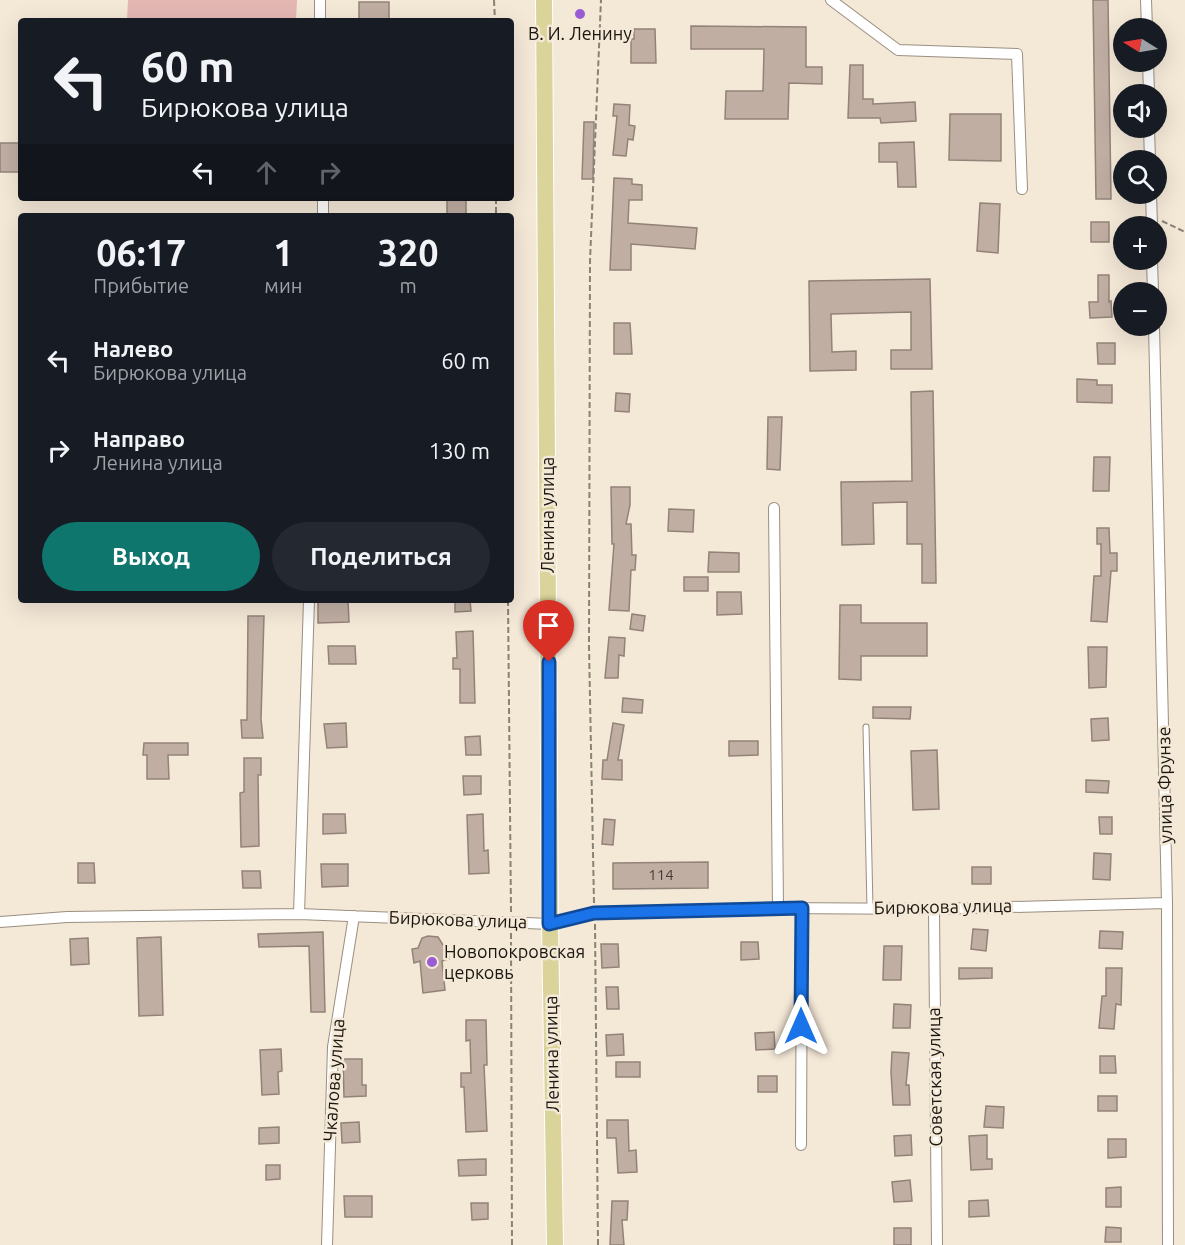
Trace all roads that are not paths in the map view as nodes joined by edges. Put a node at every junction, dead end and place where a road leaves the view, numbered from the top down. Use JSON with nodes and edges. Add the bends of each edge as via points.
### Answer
{"nodes":[{"id":1,"x":320,"y":0,"type":"edge"},
{"id":2,"x":544,"y":0,"type":"edge"},
{"id":3,"x":831,"y":0,"type":"edge"},
{"id":4,"x":1146,"y":0,"type":"edge"},
{"id":5,"x":320,"y":18,"type":"edge"},
{"id":6,"x":1147,"y":18,"type":"edge"},
{"id":7,"x":1022,"y":189,"type":"dead end"},
{"id":8,"x":1154,"y":336,"type":"edge"},
{"id":9,"x":774,"y":508,"type":"dead end"},
{"id":10,"x":309,"y":603,"type":"edge"},
{"id":11,"x":866,"y":727,"type":"dead end"},
{"id":12,"x":1167,"y":903,"type":"junction"},
{"id":13,"x":778,"y":908,"type":"junction"},
{"id":14,"x":802,"y":908,"type":"junction"},
{"id":15,"x":870,"y":908,"type":"junction"},
{"id":16,"x":934,"y":909,"type":"junction"},
{"id":17,"x":299,"y":914,"type":"junction"},
{"id":18,"x":354,"y":916,"type":"junction"},
{"id":19,"x":0,"y":922,"type":"edge"},
{"id":20,"x":549,"y":924,"type":"junction"},
{"id":21,"x":801,"y":1145,"type":"dead end"},
{"id":22,"x":327,"y":1245,"type":"edge"},
{"id":23,"x":555,"y":1245,"type":"edge"},
{"id":24,"x":937,"y":1245,"type":"edge"},
{"id":25,"x":1168,"y":1245,"type":"edge"}],
"edges":[{"from":1,"to":5,"type":"street"},
{"from":2,"to":20,"type":"main road","name":"Ленина улица"},
{"from":3,"to":7,"type":"street","via":[[898,50],[1017,54]]},
{"from":4,"to":6,"type":"street"},
{"from":8,"to":12,"type":"street","name":"улица Фрунзе"},
{"from":9,"to":13,"type":"street"},
{"from":10,"to":17,"type":"street"},
{"from":11,"to":15,"type":"lane"},
{"from":12,"to":16,"type":"street","name":"Бирюкова улица"},
{"from":12,"to":25,"type":"street","name":"улица Фрунзе"},
{"from":13,"to":14,"type":"street","name":"Бирюкова улица"},
{"from":13,"to":20,"type":"street","name":"Бирюкова улица","via":[[594,913]]},
{"from":14,"to":15,"type":"street","name":"Бирюкова улица"},
{"from":14,"to":21,"type":"street"},
{"from":15,"to":16,"type":"street","name":"Бирюкова улица"},
{"from":16,"to":24,"type":"street","name":"Советская улица"},
{"from":17,"to":18,"type":"street","name":"Бирюкова улица"},
{"from":17,"to":19,"type":"street","name":"Бирюкова улица","via":[[67,917]]},
{"from":18,"to":20,"type":"street","name":"Бирюкова улица"},
{"from":18,"to":22,"type":"street","name":"Чкалова улица","via":[[333,1047]]},
{"from":20,"to":23,"type":"main road","name":"Ленина улица"}]}
